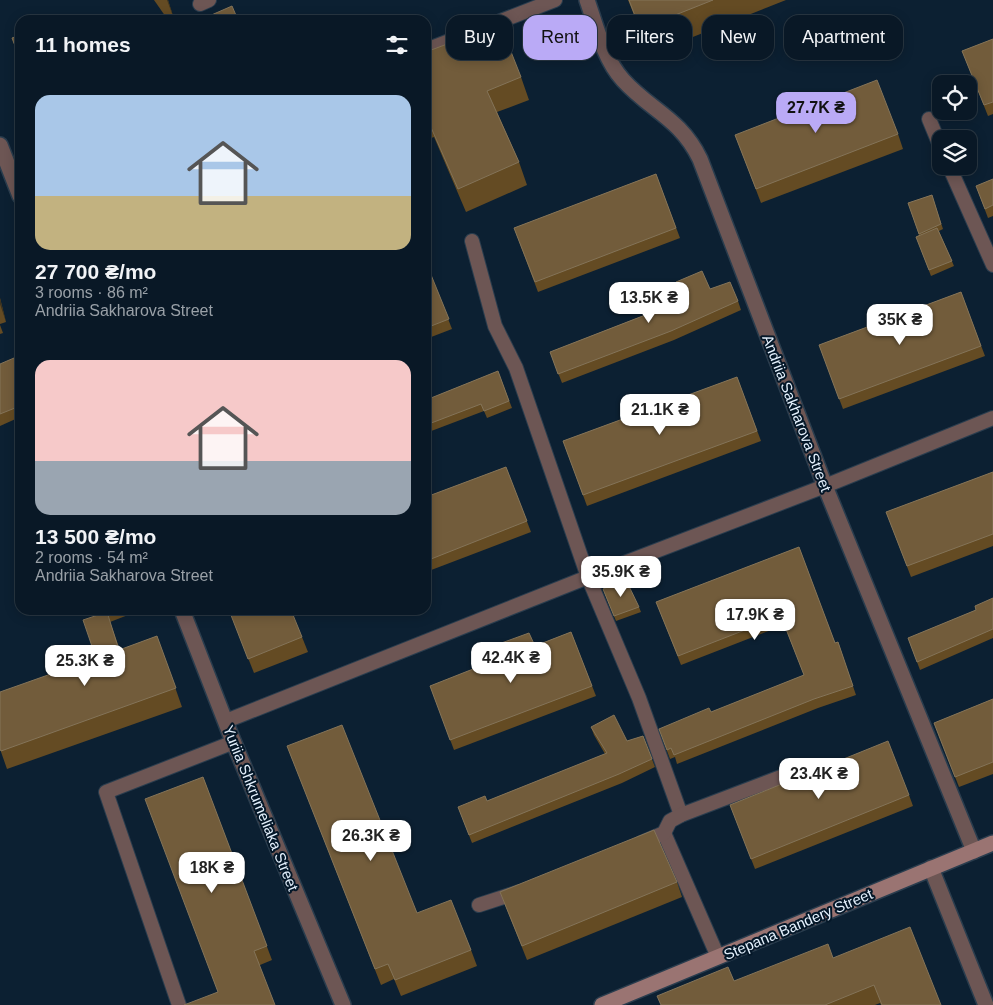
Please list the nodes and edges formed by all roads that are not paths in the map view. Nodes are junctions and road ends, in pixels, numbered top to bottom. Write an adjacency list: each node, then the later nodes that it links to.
1 (555, 0): 3 (lane)
2 (587, 0): 12 (street, Andriia Sakharova Street)
3 (431, 48)
4 (929, 119): 5 (lane)
5 (934, 130)
6 (0, 145): 8 (street)
7 (954, 175): 10 (lane)
8 (15, 183)
9 (472, 241): 13 (lane)
10 (993, 265)
11 (993, 418): 12 (lane)
12 (825, 486): 13 (lane); 22 (street, Andriia Sakharova Street)
13 (588, 577): 15 (lane); 18 (lane)
14 (184, 615): 15 (street, Yuriia Shkrumeliaka Street)
15 (226, 721): 16 (street, Yuriia Shkrumeliaka Street)
16 (234, 742): 27 (lane); 28 (street, Yuriia Shkrumeliaka Street)
17 (786, 775): 18 (lane)
18 (682, 816): 19 (lane)
19 (664, 833): 21 (lane); 26 (lane)
20 (993, 843): 22 (street, Stepana Bandery Street)
21 (628, 848)
22 (974, 851): 23 (street, Stepana Bandery Street)
23 (931, 868): 26 (street, Stepana Bandery Street); 30 (street)
24 (530, 888): 25 (lane)
25 (479, 905)
26 (718, 957): 29 (street, Stepana Bandery Street)
27 (179, 1005)
28 (343, 1005)
29 (602, 1005)
30 (986, 1005)

